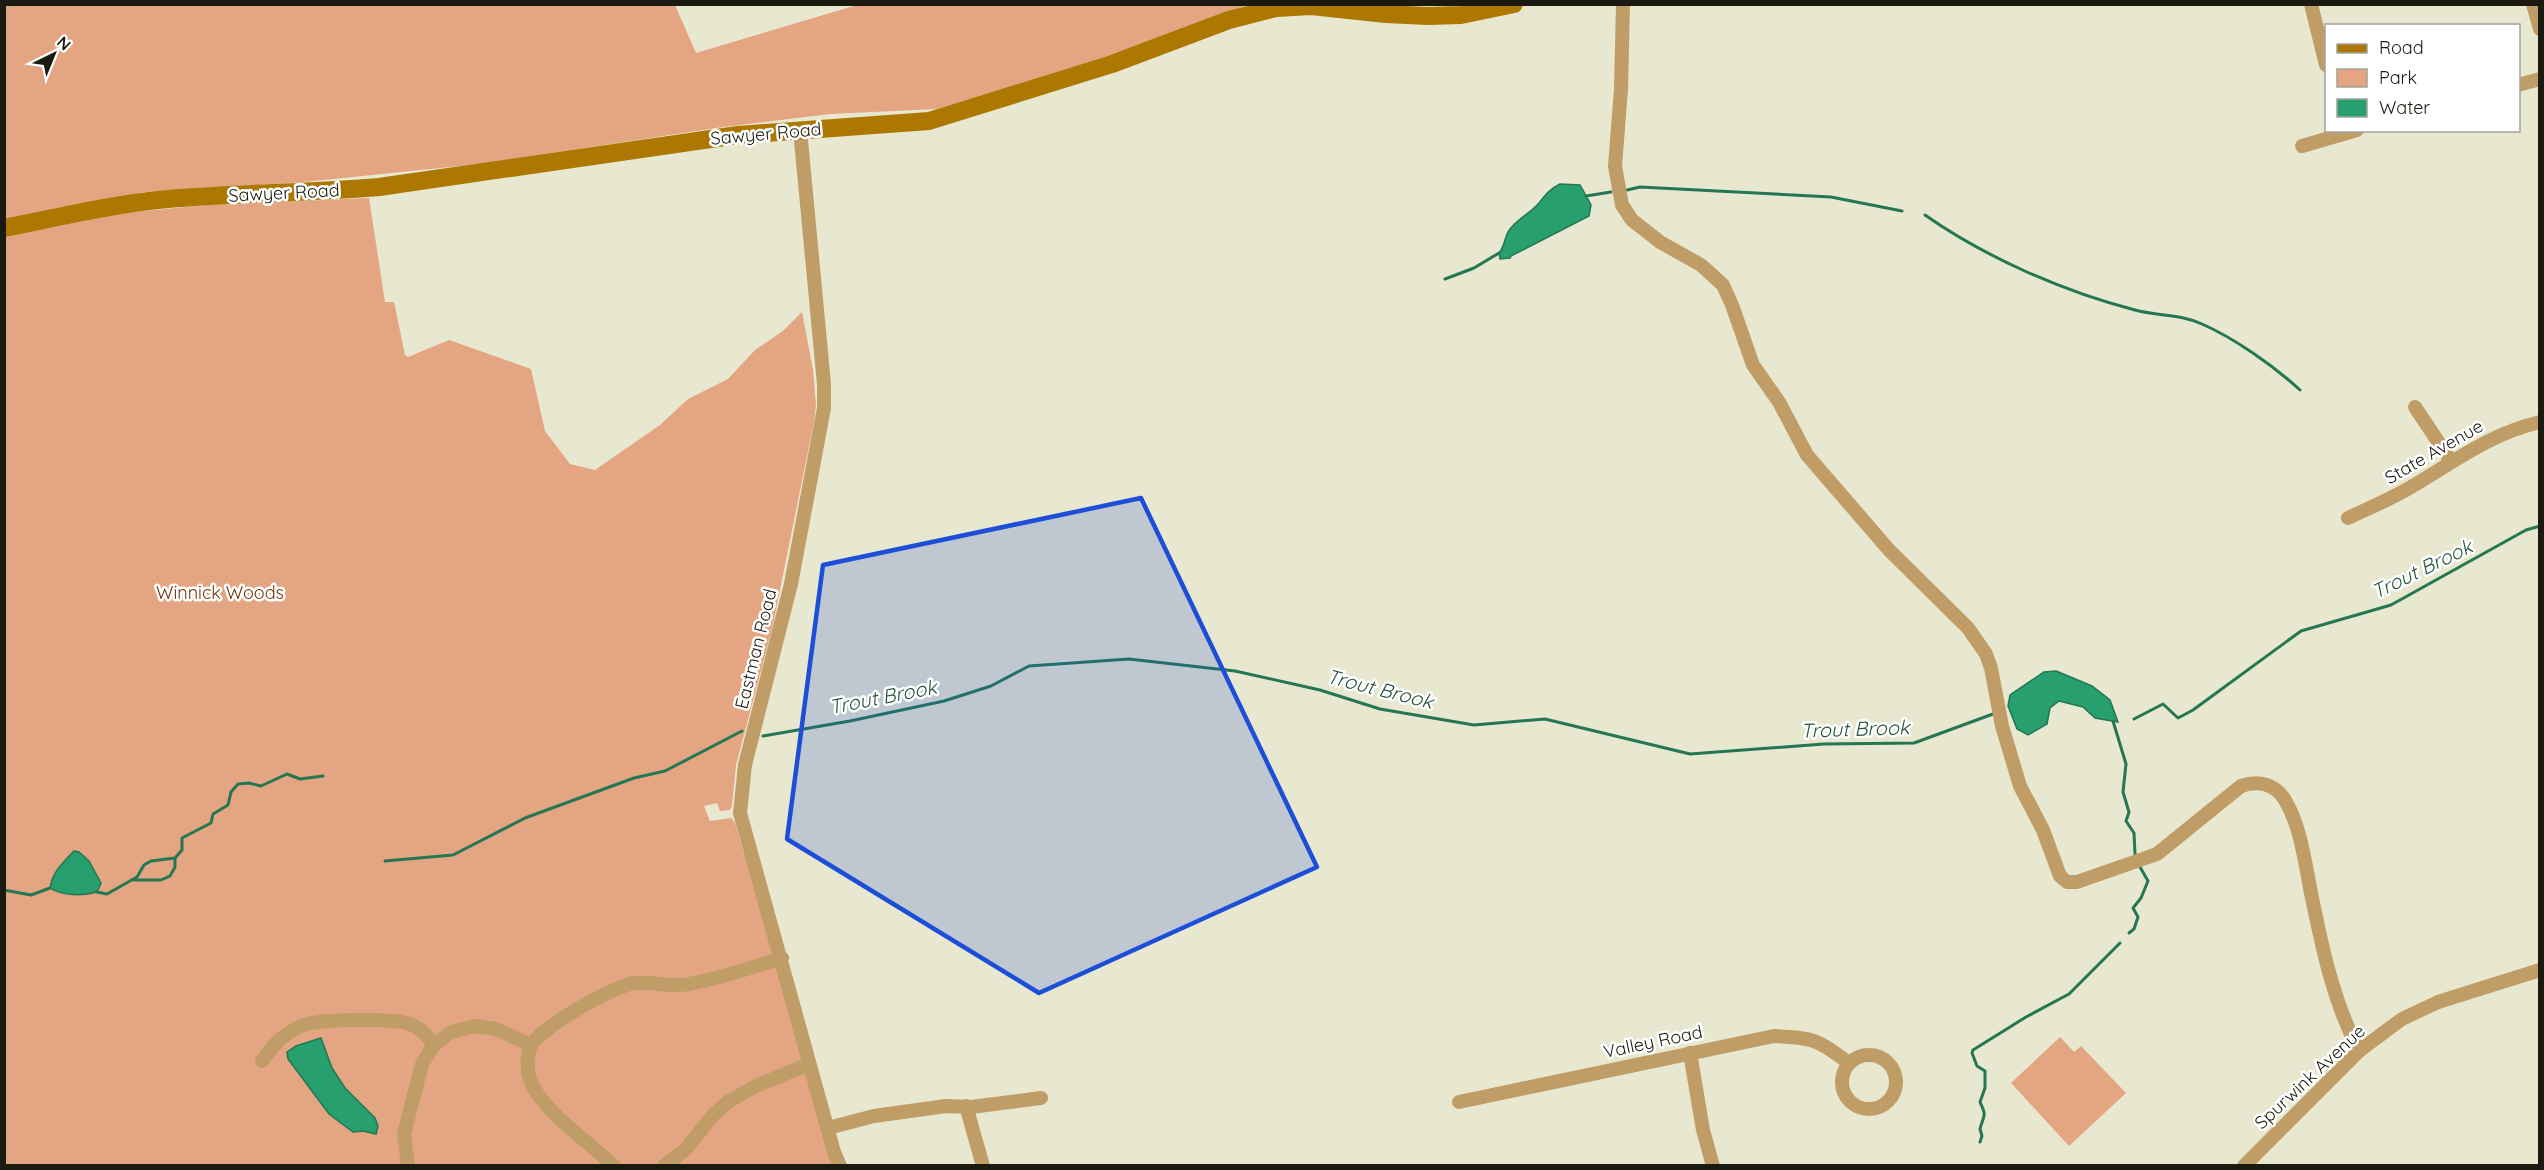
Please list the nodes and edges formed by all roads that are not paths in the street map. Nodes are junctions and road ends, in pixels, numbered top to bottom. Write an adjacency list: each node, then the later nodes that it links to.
1 (1514, 4): 9 (street, Sawyer Road)
2 (1623, 4): 21 (street)
3 (2311, 4): 6 (street)
4 (2533, 4): 5 (street)
5 (2540, 29)
6 (2325, 61)
7 (2540, 79): 8 (street)
8 (2520, 84)
9 (800, 130): 12 (street, Sawyer Road); 17 (street, Eastman Road)
10 (2349, 132): 11 (street)
11 (2302, 146)
12 (4, 228)
13 (2415, 406): 15 (street)
14 (2540, 422): 15 (street, State Avenue)
15 (2451, 461): 16 (street, State Avenue)
16 (2348, 518)
17 (782, 958): 20 (street); 25 (street, Eastman Road)
18 (2540, 970): 21 (street, Spurwink Avenue)
19 (434, 1045): 20 (street); 23 (street); 30 (street)
20 (531, 1045): 31 (street)
21 (2359, 1051): 36 (street, Spurwink Avenue)
22 (1690, 1053): 24 (street, Valley Road); 27 (street, Valley Road); 35 (street)
23 (262, 1061)
24 (1849, 1063): 24 (street)
25 (809, 1064): 29 (street, Eastman Road); 32 (street)
26 (1041, 1098): 28 (street)
27 (1460, 1102)
28 (966, 1107): 29 (street); 34 (street)
29 (828, 1128): 33 (street, Eastman Road)
30 (408, 1166)
31 (614, 1166)
32 (664, 1166)
33 (840, 1166)
34 (983, 1166)
35 (1713, 1166)
36 (2244, 1166)

